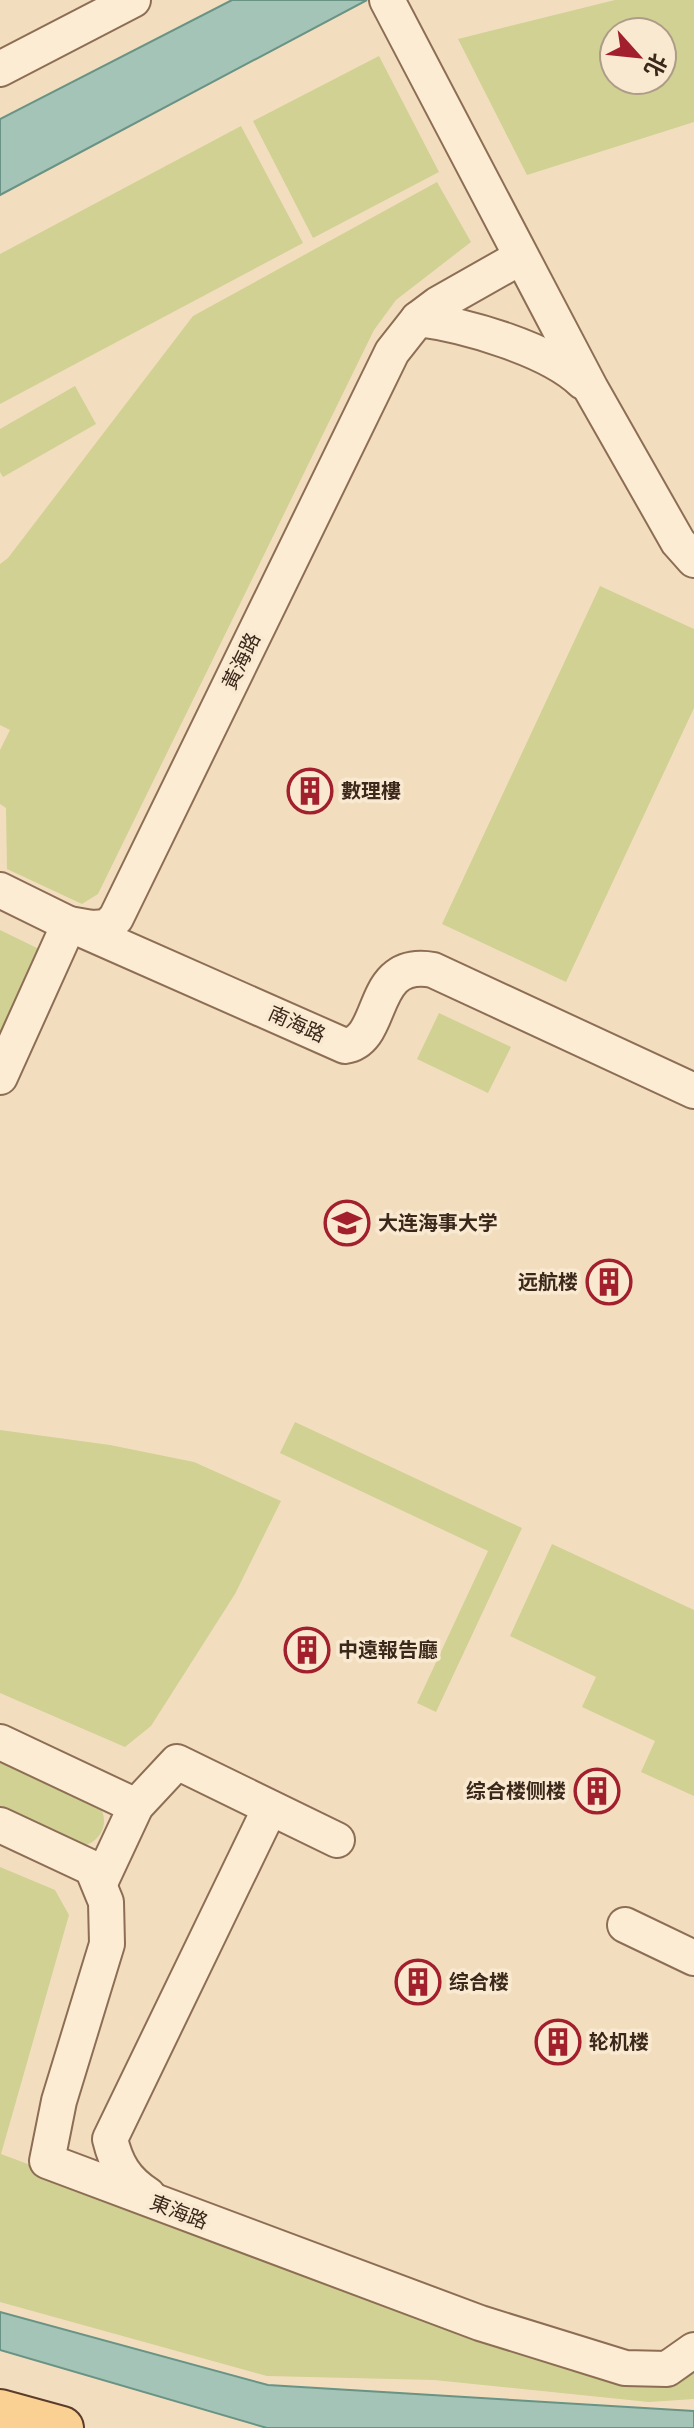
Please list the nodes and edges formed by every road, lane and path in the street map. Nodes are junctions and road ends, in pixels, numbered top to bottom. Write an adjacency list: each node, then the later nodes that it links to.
1 (133, 0): 3 (street)
2 (388, 2): 4 (street)
3 (0, 69)
4 (521, 257): 5 (street, 黃海路); 6 (street)
5 (418, 319): 6 (street); 9 (street, 黃海路)
6 (591, 389): 7 (street)
7 (694, 560)
8 (0, 890): 9 (street, 南海路)
9 (69, 924): 10 (street); 11 (street, 南海路)
10 (0, 1077)
11 (694, 1091)
12 (0, 1742): 13 (street)
13 (136, 1806): 14 (street); 17 (street)
14 (270, 1808): 16 (street); 20 (street)
15 (0, 1825): 17 (street)
16 (337, 1840)
17 (100, 1883): 20 (street, 東海路)
18 (625, 1925): 19 (street)
19 (694, 1958)
20 (168, 2208): 21 (street, 東海路)
21 (694, 2350)
22 (0, 2411): 23 (main road)
23 (62, 2428)

